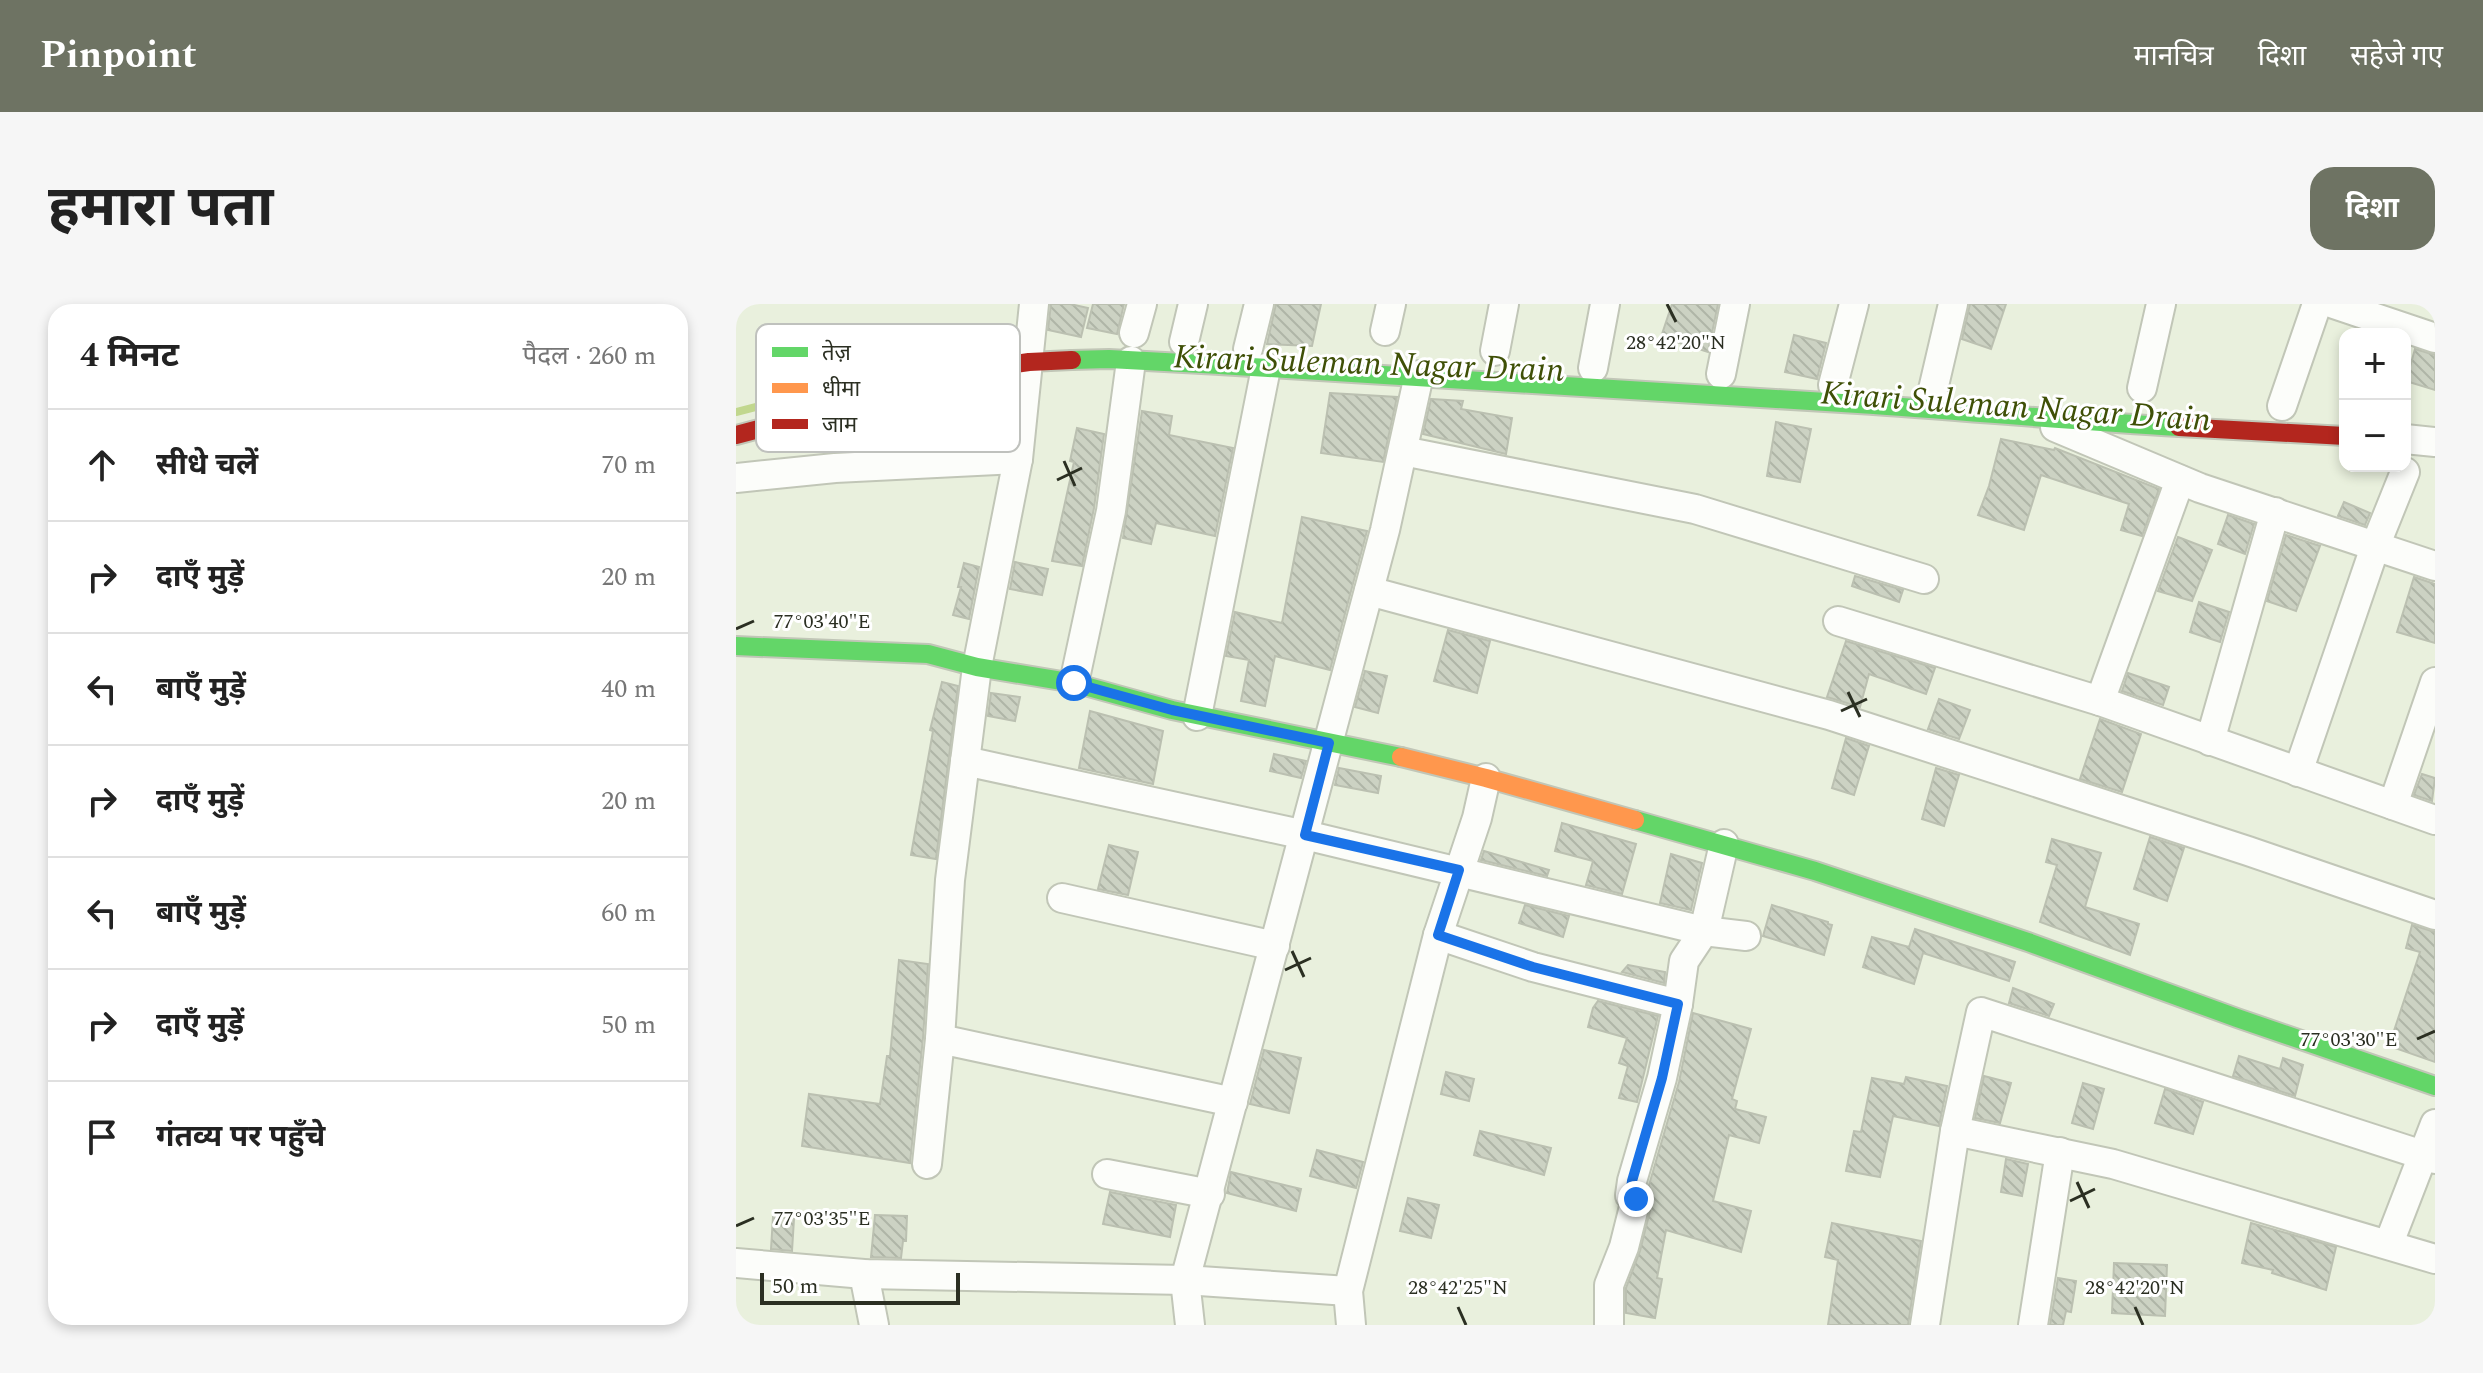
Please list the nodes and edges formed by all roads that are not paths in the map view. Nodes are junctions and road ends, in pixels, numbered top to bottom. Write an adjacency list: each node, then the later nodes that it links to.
1 (1142, 304): 12 (street)
2 (1193, 304): 15 (street)
3 (1259, 304): 17 (street)
4 (1504, 304): 16 (street)
5 (1605, 304): 19 (street)
6 (1735, 304): 20 (street)
7 (1854, 304): 22 (street)
8 (1953, 304): 24 (street)
9 (2161, 304): 23 (street)
10 (2317, 304): 25 (street)
11 (2334, 304): 14 (street)
12 (1134, 333)
13 (1031, 338): 18 (street); 30 (street)
14 (2435, 338)
15 (1184, 342)
16 (1495, 351)
17 (1257, 359): 18 (street); 21 (street); 50 (street)
18 (1131, 361): 48 (street)
19 (1593, 368)
20 (1721, 374)
21 (1419, 375): 26 (street); 33 (street)
22 (1833, 385)
23 (2142, 388)
24 (1932, 394)
25 (2282, 406)
26 (2035, 419): 29 (street); 38 (street)
27 (756, 430): 28 (street)
28 (736, 435)
29 (2339, 436)
30 (1020, 440)
31 (2411, 440): 32 (street)
32 (2435, 442)
33 (1403, 451): 42 (street); 43 (street)
34 (1019, 452): 35 (street)
35 (1018, 459): 37 (street); 46 (street)
36 (2405, 472): 40 (street)
37 (736, 478)
38 (2180, 480): 39 (street); 49 (street)
39 (2275, 512): 40 (street); 51 (street)
40 (2376, 544): 41 (street); 54 (street)
41 (2435, 566)
42 (1924, 579)
43 (1369, 591): 52 (street); 62 (street)
44 (1838, 621): 49 (street)
45 (736, 646): 46 (street)
46 (977, 667): 48 (street); 53 (street)
47 (2435, 682): 56 (street)
48 (1074, 683): 50 (street)
49 (2100, 701): 51 (street)
50 (1197, 716): 52 (street)
51 (2210, 741): 54 (street)
52 (1329, 743): 55 (street); 58 (street)
53 (965, 761): 58 (street); 68 (street)
54 (2298, 772): 56 (street)
55 (1486, 778): 59 (street); 60 (street)
56 (2393, 805): 57 (street)
57 (2435, 820)
58 (1305, 835): 60 (street); 66 (street)
59 (1724, 844): 63 (street); 69 (street)
60 (1459, 870): 63 (street); 64 (street)
61 (1062, 898): 66 (street)
62 (2435, 915)
63 (1704, 931): 65 (street); 67 (street)
64 (1438, 935): 67 (street); 83 (street)
65 (1746, 936)
66 (1275, 946): 70 (street)
67 (1678, 1004): 87 (street)
68 (940, 1039): 70 (street); 75 (street)
69 (2435, 1086)
70 (1233, 1102): 77 (street)
71 (2435, 1124): 74 (street)
72 (1955, 1131): 73 (street); 74 (street); 88 (street)
73 (2060, 1152): 78 (street); 89 (street)
74 (2429, 1156): 78 (street)
75 (927, 1164)
76 (1107, 1174): 77 (street)
77 (1210, 1194): 82 (street)
78 (2389, 1243): 79 (street)
79 (2435, 1259)
80 (736, 1263): 81 (street)
81 (864, 1274): 82 (street); 84 (street)
82 (1185, 1280): 83 (street); 85 (street)
83 (1348, 1291): 86 (street)
84 (874, 1325)
85 (1190, 1325)
86 (1351, 1325)
87 (1609, 1325)
88 (1925, 1325)
89 (2033, 1325)

